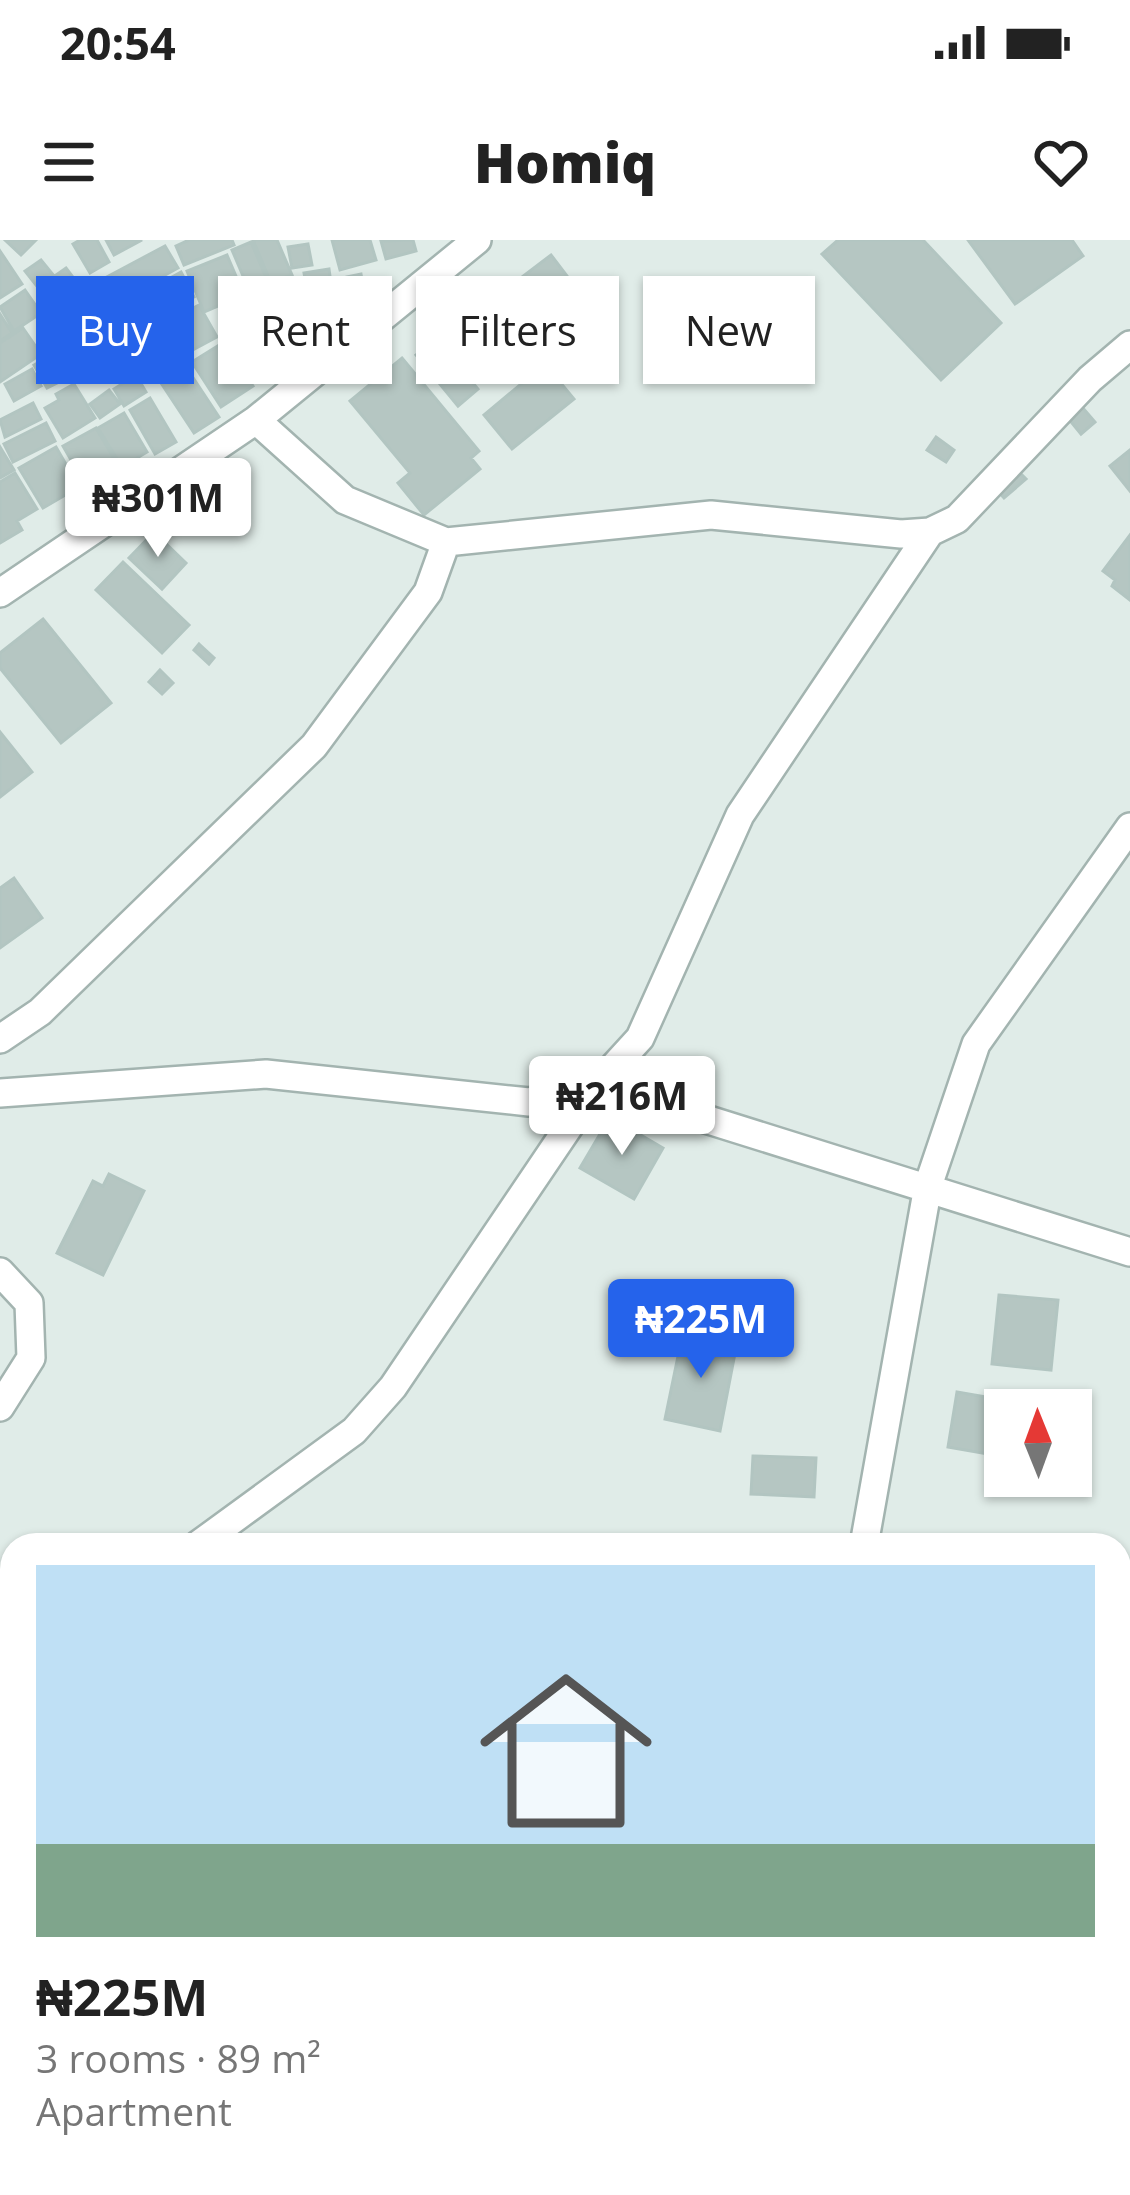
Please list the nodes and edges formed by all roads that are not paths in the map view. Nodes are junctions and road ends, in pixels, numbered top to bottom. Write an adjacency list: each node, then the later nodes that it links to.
1 (477, 240): 3 (street)
2 (1130, 345): 4 (street)
3 (256, 420): 5 (street); 6 (street)
4 (930, 532): 5 (street); 9 (street)
5 (446, 542): 8 (street)
6 (0, 593)
7 (1130, 827): 11 (street)
8 (0, 1040)
9 (596, 1085): 10 (street); 11 (street); 15 (street)
10 (0, 1093)
11 (928, 1186): 12 (street); 16 (street)
12 (1130, 1252)
13 (0, 1272): 14 (street)
14 (0, 1407)
15 (215, 1533)
16 (867, 1533)

